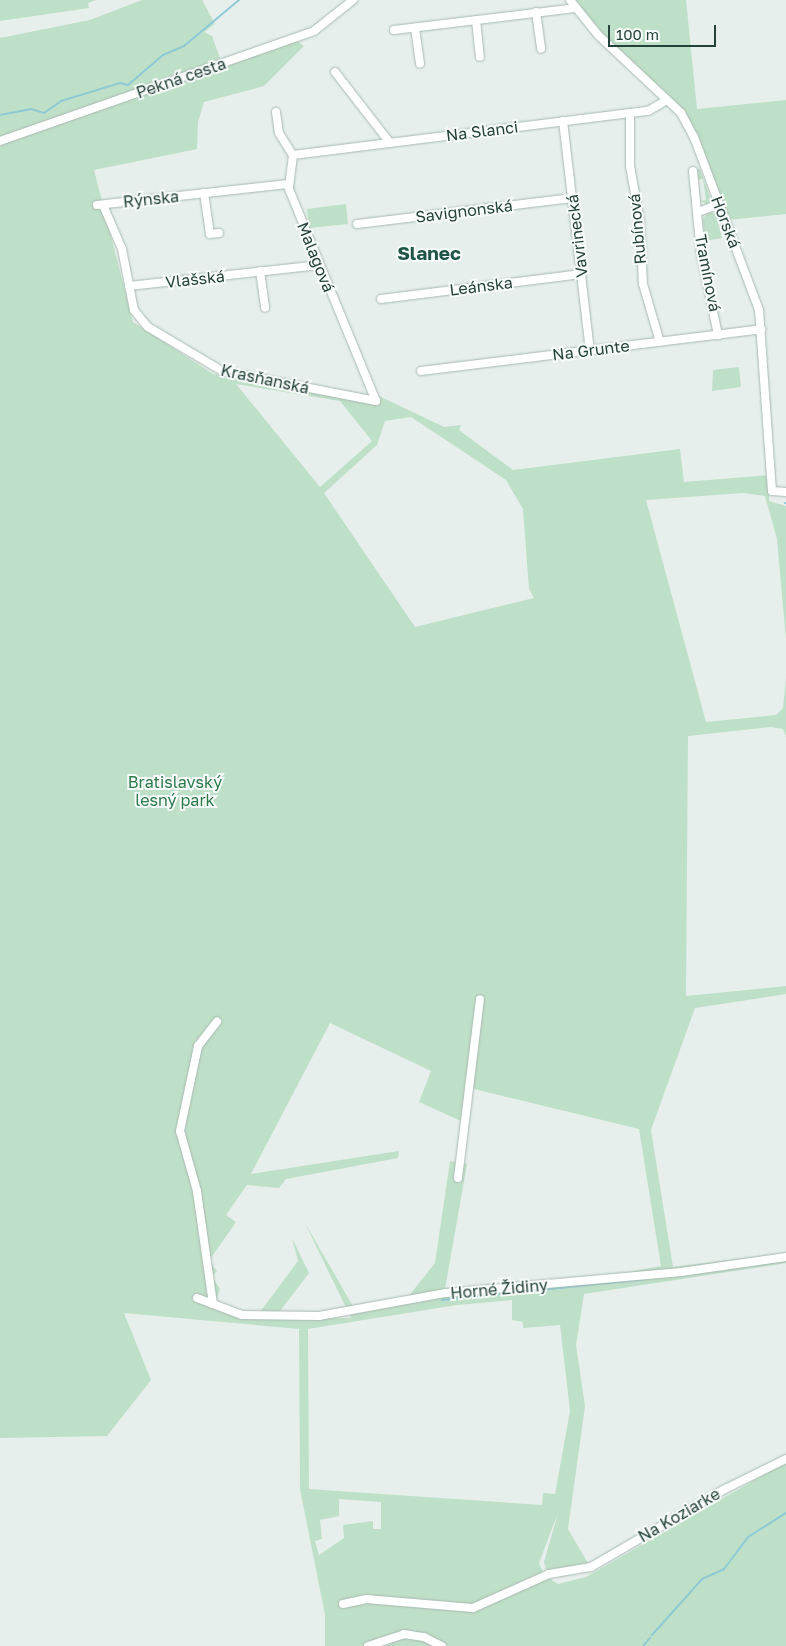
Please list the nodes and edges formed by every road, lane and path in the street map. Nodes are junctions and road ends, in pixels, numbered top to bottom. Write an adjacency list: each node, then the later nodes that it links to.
1 (353, 0): 16 (street, Pekná cesta)
2 (570, 0): 3 (street, Horská)
3 (575, 8): 4 (street); 12 (street, Horská)
4 (536, 12): 5 (street); 8 (street)
5 (476, 20): 6 (street); 9 (street)
6 (415, 28): 7 (street); 10 (street)
7 (394, 30)
8 (541, 49)
9 (480, 56)
10 (420, 64)
11 (336, 72): 17 (street)
12 (666, 100): 14 (street, Na Slanci); 23 (street, Horská)
13 (276, 112): 18 (street)
14 (630, 113): 15 (street, Na Slanci); 36 (street, Rubínová)
15 (563, 122): 17 (street, Na Slanci); 22 (street, Vavrinecká)
16 (0, 142)
17 (390, 143): 18 (street, Na Slanci)
18 (293, 155): 20 (street)
19 (693, 171): 25 (street, Tramínová)
20 (288, 184): 21 (street, Rýnska); 28 (street, Malagová)
21 (204, 194): 24 (street, Rýnska); 27 (street)
22 (572, 198): 26 (street, Savignonská); 30 (street, Vavrinecká)
23 (720, 204): 25 (street, Tramínová); 34 (street, Horská)
24 (100, 205): 31 (street, Krasňanská)
25 (698, 212): 35 (street, Tramínová)
26 (357, 224)
27 (219, 233)
28 (320, 265): 29 (street, Vlašská); 39 (street, Malagová)
29 (260, 271): 31 (street, Vlašská); 33 (street)
30 (581, 274): 32 (street, Leánska); 37 (street, Vavrinecká)
31 (129, 286): 39 (street, Krasňanská)
32 (381, 299)
33 (265, 308)
34 (761, 329): 35 (street, Na Grunte); 40 (street, Horská)
35 (718, 334): 36 (street, Na Grunte)
36 (660, 342): 37 (street, Na Grunte)
37 (590, 350): 38 (street, Na Grunte)
38 (421, 371)
39 (376, 401)
40 (786, 492)
41 (480, 999): 43 (street)
42 (217, 1022): 46 (street)
43 (458, 1178)
44 (786, 1257): 46 (street, Horné Židiny)
45 (197, 1298): 46 (street, Horné Židiny)
46 (214, 1304)
47 (786, 1459): 48 (street, Na Koziarke)
48 (343, 1604)
49 (368, 1646): 50 (street)
50 (442, 1646)

